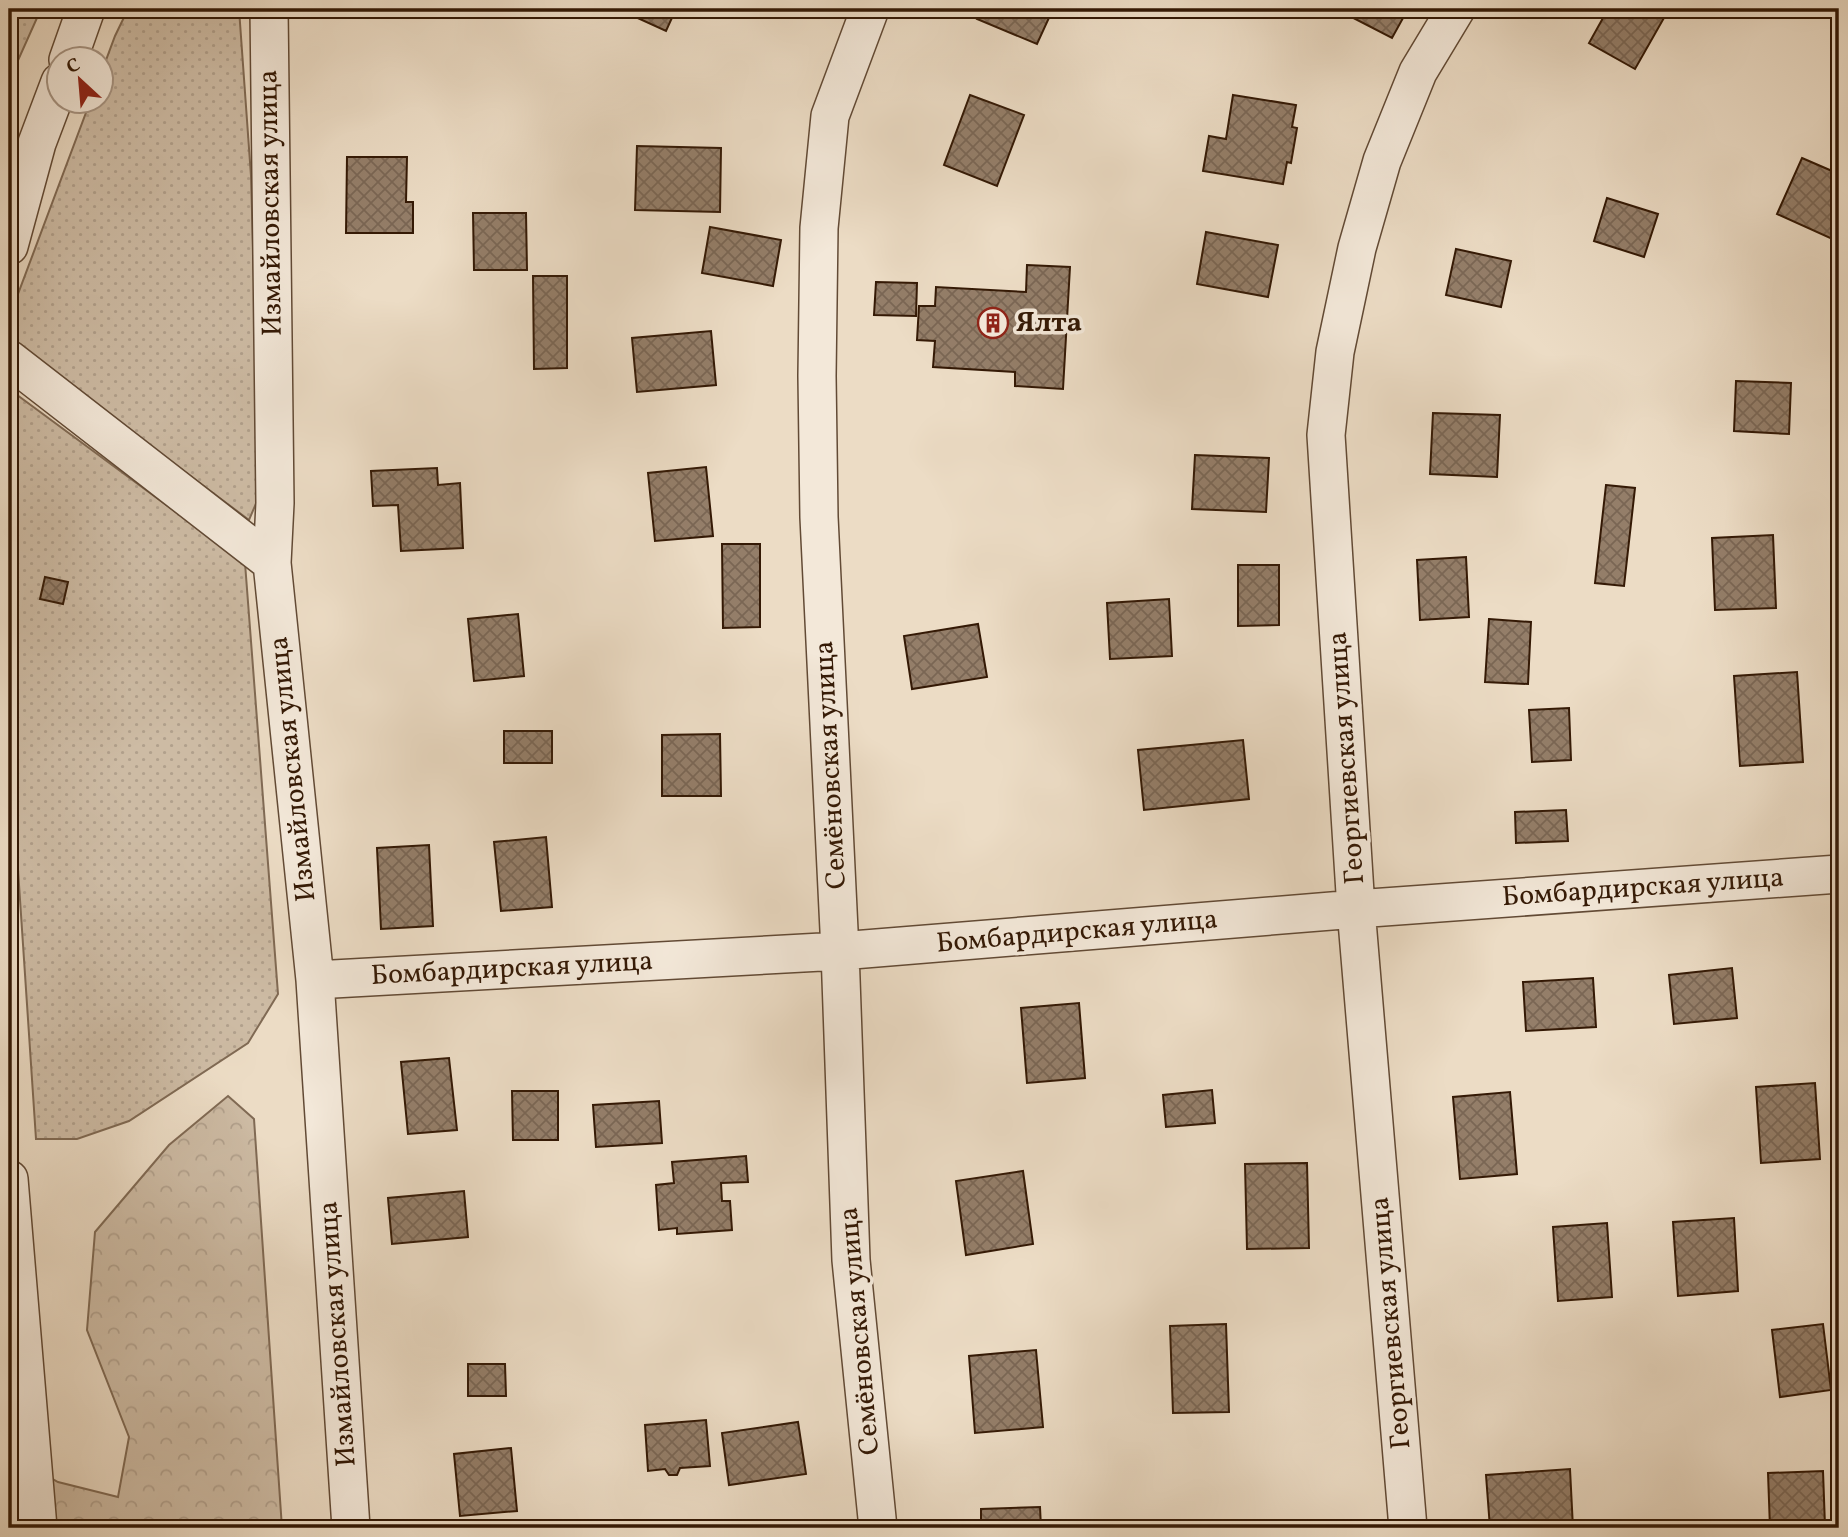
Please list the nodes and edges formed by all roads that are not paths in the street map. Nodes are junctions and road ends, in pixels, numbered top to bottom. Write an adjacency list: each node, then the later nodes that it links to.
1 (86, 9): 5 (street)
2 (269, 9): 9 (street, Измайловская улица)
3 (870, 9): 12 (street, Семёновская улица)
4 (1455, 9): 11 (street, Георгиевская улица)
5 (73, 46)
6 (47, 116): 7 (street)
7 (9, 246)
8 (9, 359): 9 (street)
9 (272, 563): 13 (street, Измайловская улица)
10 (1839, 874): 11 (street, Бомбардирская улица)
11 (1356, 909): 12 (street, Бомбардирская улица); 18 (street, Георгиевская улица)
12 (840, 951): 13 (street, Бомбардирская улица); 17 (street, Семёновская улица)
13 (315, 980): 16 (street, Измайловская улица)
14 (9, 1179): 15 (street)
15 (38, 1528)
16 (351, 1528)
17 (878, 1528)
18 (1408, 1528)

